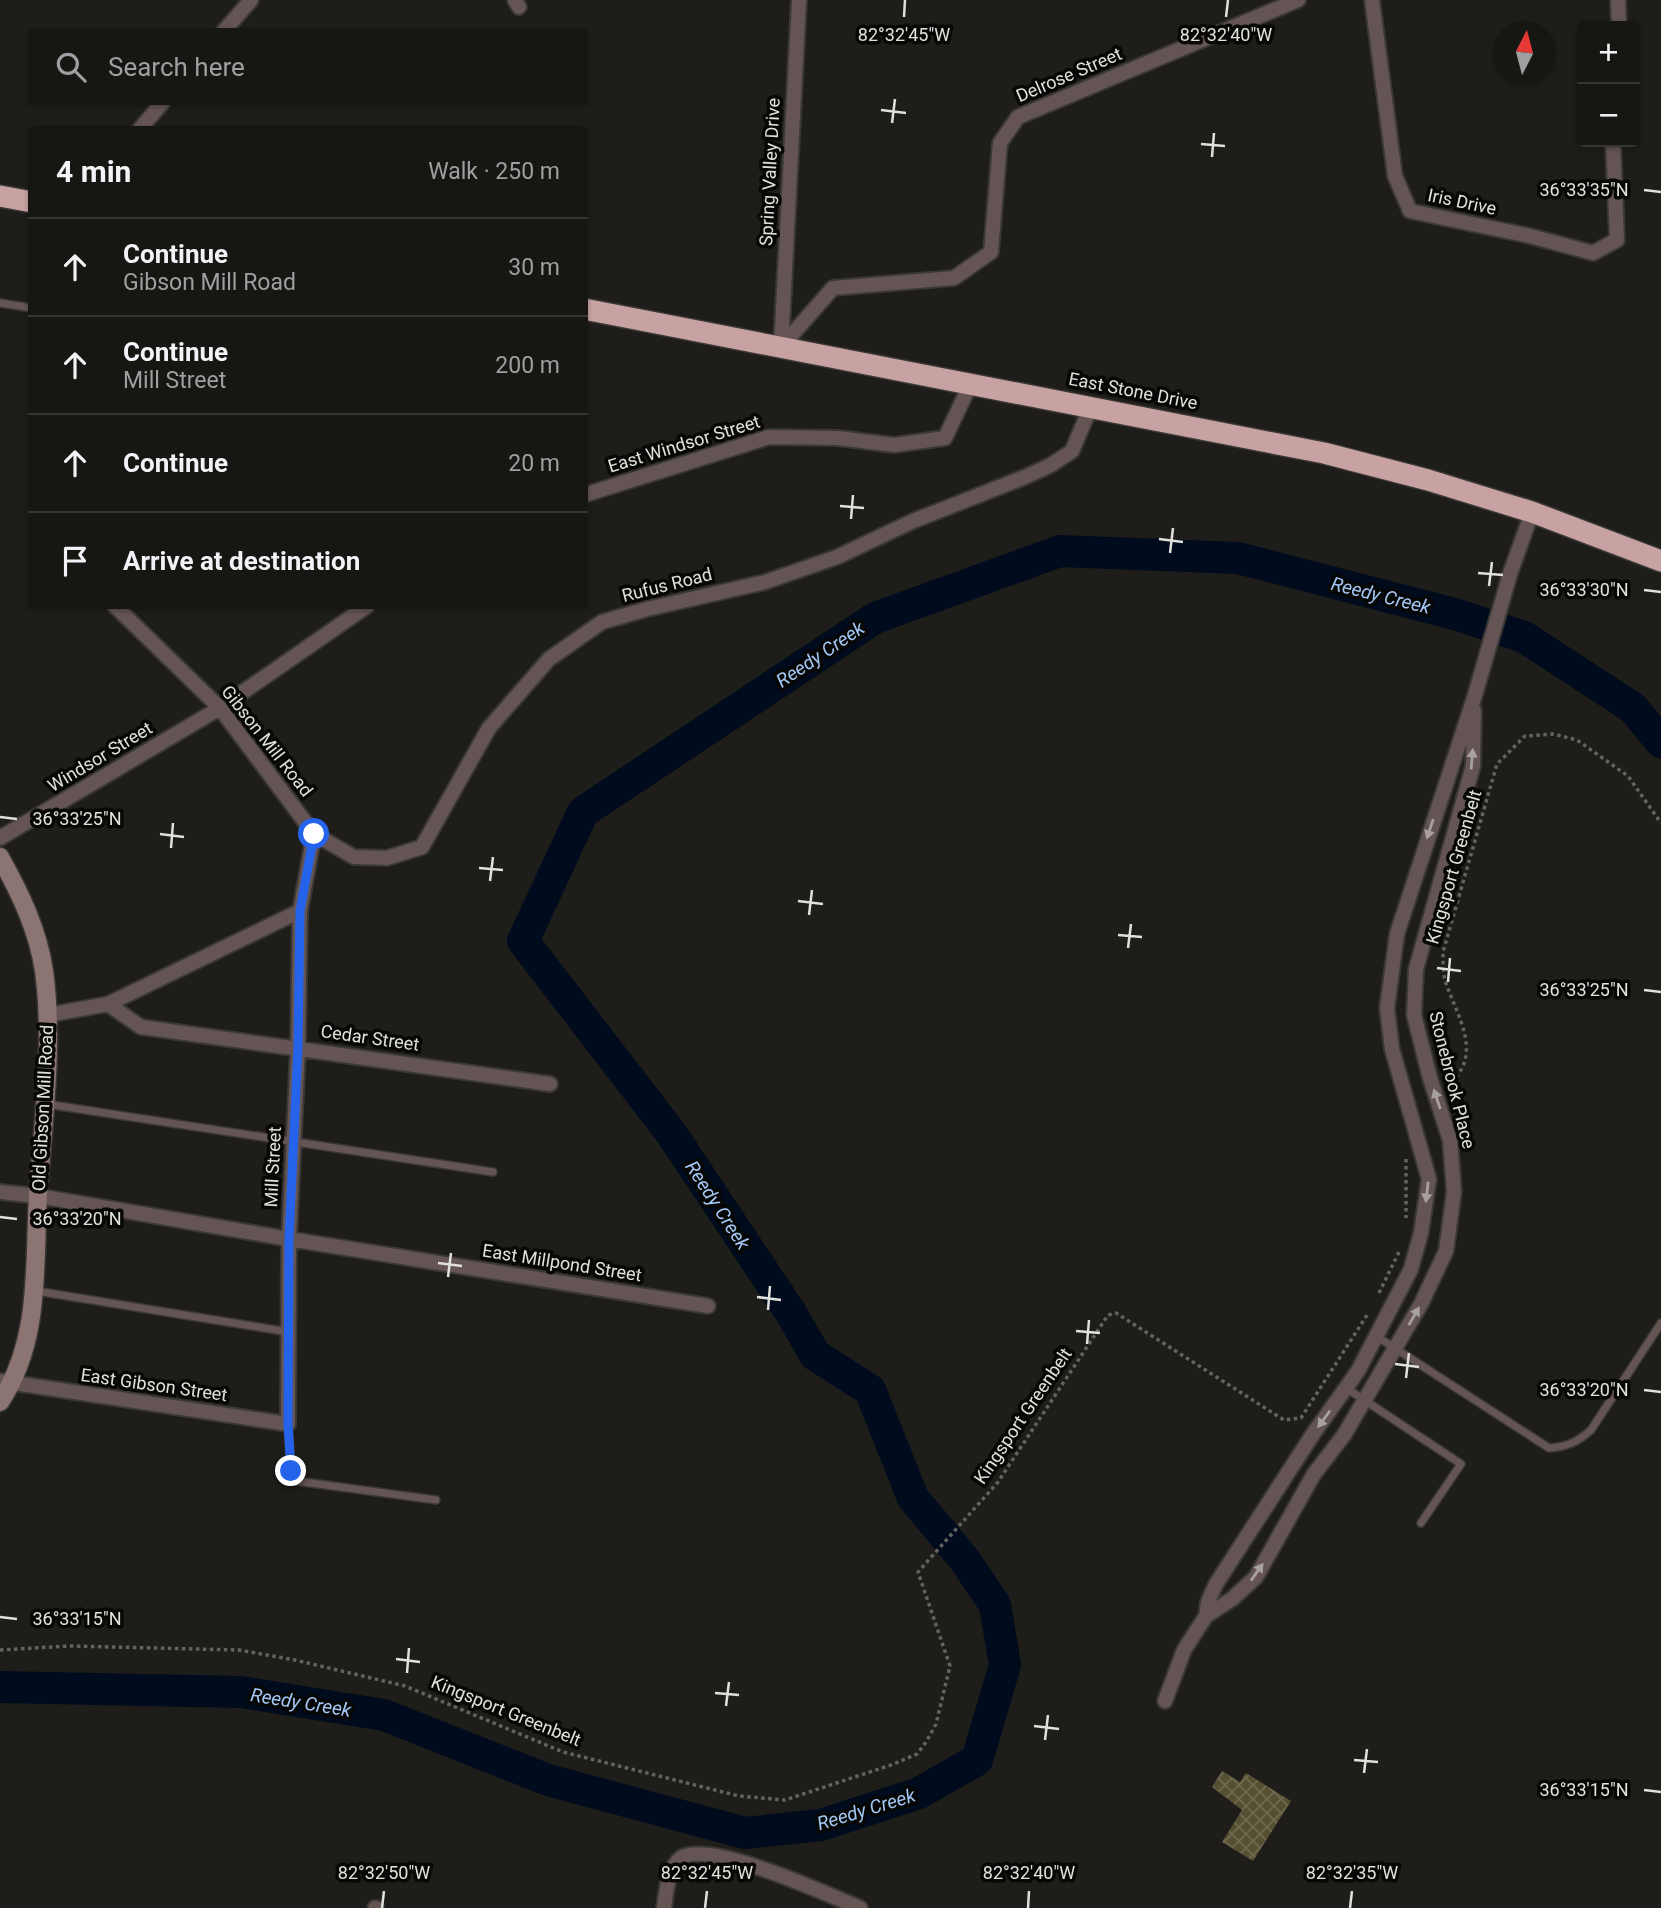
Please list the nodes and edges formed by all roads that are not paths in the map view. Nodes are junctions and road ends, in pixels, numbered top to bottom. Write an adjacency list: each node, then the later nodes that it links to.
1 (251, 0): 7 (street)
2 (799, 0): 16 (street, Spring Valley Drive)
3 (1298, 0): 16 (street, Delrose Street)
4 (1373, 0): 10 (street, Iris Drive)
5 (1618, 0): 6 (street)
6 (1619, 21)
7 (226, 28)
8 (160, 105): 9 (street)
9 (142, 126)
10 (1613, 147)
11 (0, 196): 12 (highway)
12 (28, 201)
13 (0, 303): 14 (lane)
14 (28, 307)
15 (588, 310): 16 (highway, East Stone Drive)
16 (781, 347): 17 (highway, East Stone Drive)
17 (971, 383): 18 (highway, East Stone Drive); 19 (street, East Windsor Street)
18 (1091, 406): 20 (highway, East Stone Drive); 26 (street, Rufus Road)
19 (588, 494)
20 (1532, 512): 21 (highway, East Stone Drive); 24 (street, Stonebrook Place)
21 (1661, 561)
22 (118, 609): 25 (street, Gibson Mill Road)
23 (363, 609): 25 (street)
24 (1475, 695): 44 (street, Stonebrook Place, one-way to 44); 45 (street, Stonebrook Place, one-way to 24)
25 (220, 708): 26 (street, Gibson Mill Road); 27 (street, Windsor Street)
26 (314, 834): 29 (street)
27 (0, 838)
28 (0, 857): 31 (main road, Old Gibson Mill Road)
29 (300, 911): 30 (street); 32 (street, Mill Street)
30 (108, 1004): 31 (street); 32 (street, Cedar Street)
31 (48, 1015): 34 (main road, Old Gibson Mill Road)
32 (298, 1048): 33 (street, Cedar Street); 35 (street, Mill Street)
33 (550, 1084)
34 (45, 1103): 35 (lane); 38 (main road, Old Gibson Mill Road)
35 (293, 1140): 36 (lane); 39 (street, Mill Street)
36 (494, 1172)
37 (0, 1192): 38 (street, East Millpond Street)
38 (38, 1196): 39 (street, East Millpond Street); 40 (main road, Old Gibson Mill Road)
39 (289, 1239): 41 (street, East Millpond Street); 43 (street, Mill Street)
40 (35, 1291): 43 (lane); 46 (main road, Old Gibson Mill Road)
41 (708, 1306)
42 (1661, 1323): 45 (lane)
43 (289, 1332): 50 (street, Mill Street)
44 (1376, 1336): 45 (lane); 47 (street, Stonebrook Place)
45 (1395, 1348): 48 (street, Stonebrook Place)
46 (6, 1382): 49 (main road, Old Gibson Mill Road); 50 (street, East Gibson Street)
47 (1346, 1388): 48 (lane); 53 (street, Stonebrook Place, one-way to 53)
48 (1365, 1400): 52 (lane); 53 (street, Stonebrook Place, one-way to 48)
49 (0, 1402)
50 (288, 1424): 51 (lane)
51 (436, 1500)
52 (1421, 1523)
53 (1206, 1616): 54 (street, Stonebrook Place)
54 (1165, 1701)
55 (664, 1908): 56 (street)
56 (860, 1908)

